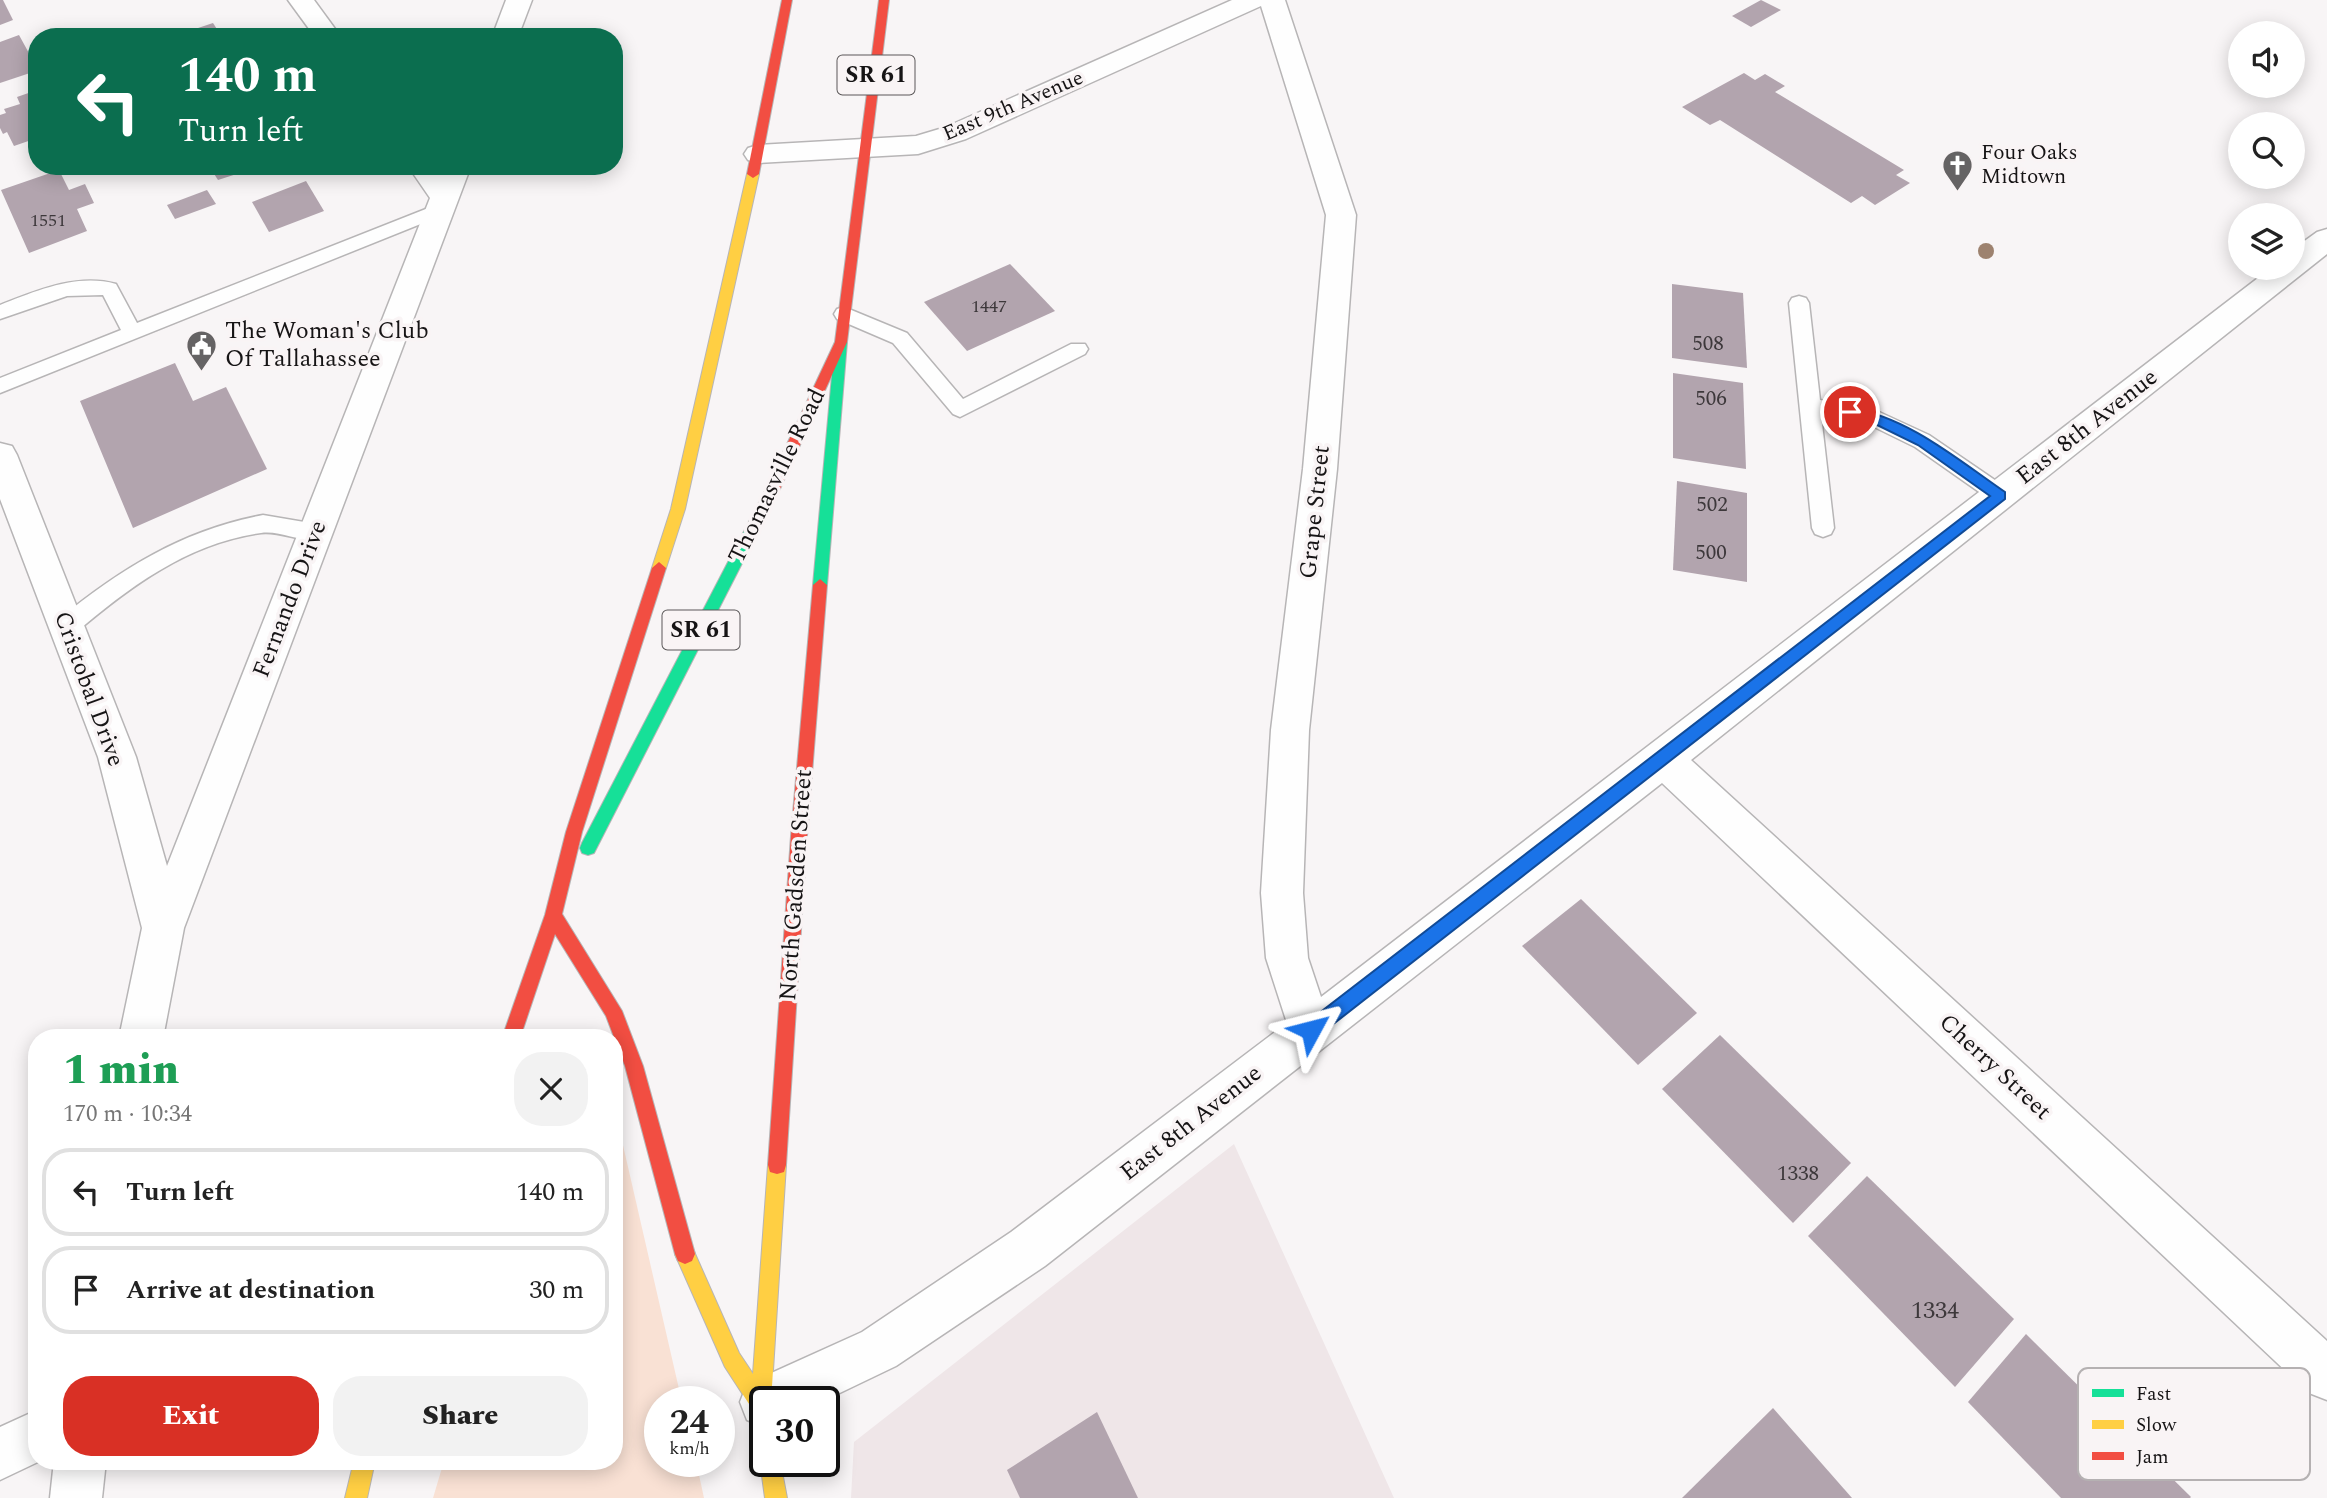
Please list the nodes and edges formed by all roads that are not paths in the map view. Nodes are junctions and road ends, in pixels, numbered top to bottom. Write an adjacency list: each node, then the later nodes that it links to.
1 (301, 0): 7 (street)
2 (519, 0): 8 (street)
3 (787, 0): 10 (main road, Thomasville Road / SR 61)
4 (884, 0): 9 (main road, Thomasville Road / SR 61)
5 (1253, 0): 9 (street, East 9th Avenue)
6 (1272, 0): 35 (street, Grape Street)
7 (321, 28)
8 (508, 28)
9 (867, 149): 10 (street, East 9th Avenue); 18 (main road, Thomasville Road / SR 61)
10 (758, 154): 30 (main road, Thomasville Road / SR 61)
11 (431, 175): 12 (street)
12 (447, 191): 19 (lane); 27 (street, Fernando Drive)
13 (2327, 239): 14 (street, East 8th Avenue)
14 (2305, 257)
15 (2275, 280): 25 (street, East 8th Avenue)
16 (1799, 303): 23 (lane)
17 (0, 312): 19 (lane)
18 (844, 314): 20 (main road, Thomasville Road / SR 61); 21 (lane)
19 (133, 333): 22 (lane)
20 (841, 342): 30 (main road, Thomasville Road / SR 61); 39 (main road, North Gadsden Street)
21 (1078, 349)
22 (0, 386)
23 (1810, 406): 25 (lane); 26 (lane)
24 (0, 455): 28 (street, Cristobal Drive)
25 (2000, 495): 29 (street, East 8th Avenue)
26 (1823, 528)
27 (316, 533): 28 (lane); 31 (street, Fernando Drive)
28 (66, 627): 31 (street, Cristobal Drive)
29 (1663, 759): 35 (street, East 8th Avenue); 37 (street, Cherry Street)
30 (553, 915): 33 (main road, Thomasville Road / SR 61); 34 (main road)
31 (163, 928): 32 (street, Fernando Drive)
32 (143, 1029)
33 (513, 1029)
34 (620, 1029)
35 (1311, 1030): 40 (street, East 8th Avenue)
36 (623, 1038): 38 (main road)
37 (2327, 1375)
38 (749, 1386)
39 (765, 1386)
40 (808, 1386)
41 (28, 1440): 42 (street)
42 (0, 1455)
43 (79, 1470): 46 (street)
44 (363, 1470): 47 (main road)
45 (773, 1477): 48 (main road)
46 (76, 1498)
47 (356, 1498)
48 (776, 1498)

